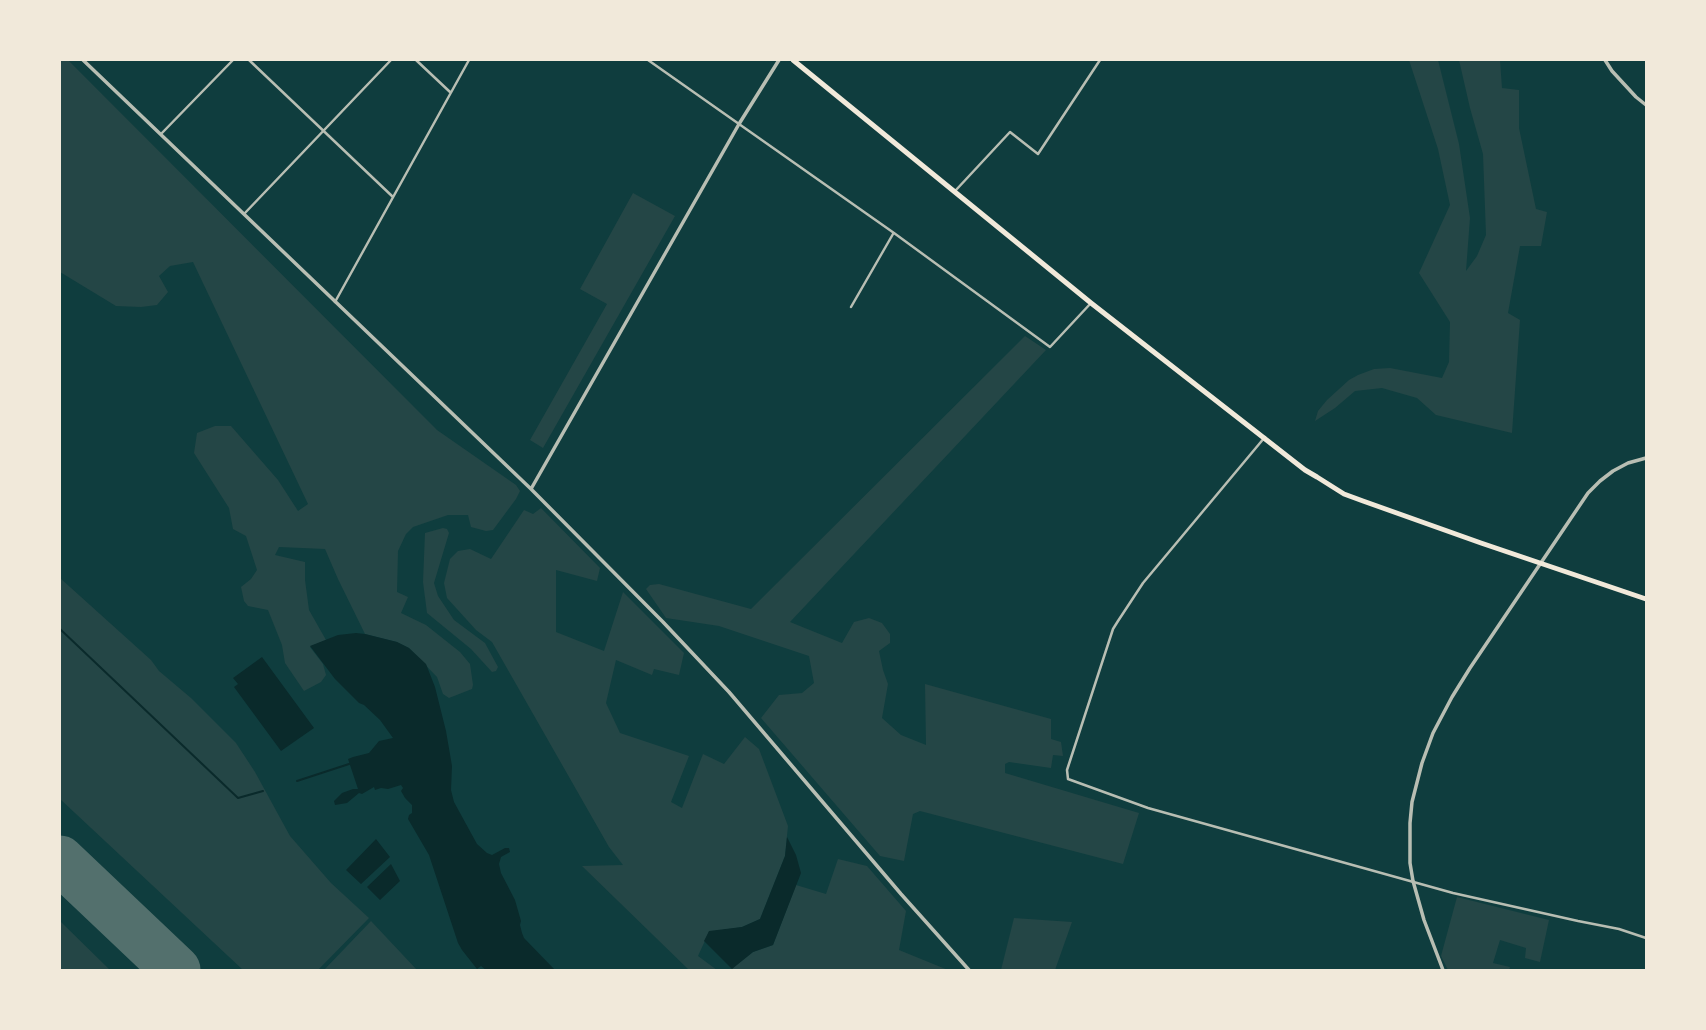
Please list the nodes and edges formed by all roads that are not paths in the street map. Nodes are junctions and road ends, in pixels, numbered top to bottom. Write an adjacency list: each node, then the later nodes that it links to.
1 (83, 60): 16 (street)
2 (233, 60): 16 (street)
3 (249, 60): 15 (street)
4 (391, 60): 15 (street)
5 (416, 60): 12 (street)
6 (469, 60): 12 (street)
7 (648, 60): 14 (street)
8 (779, 60): 14 (street)
9 (793, 60): 17 (main road)
10 (1100, 60): 17 (street)
11 (1605, 60): 13 (street)
12 (450, 92): 18 (street)
13 (1647, 105)
14 (739, 124): 20 (street); 26 (street)
15 (323, 131): 18 (street); 19 (street)
16 (161, 134): 19 (street)
17 (956, 191): 22 (main road)
18 (393, 197): 21 (street)
19 (244, 214): 21 (street)
20 (894, 233): 22 (street); 23 (street)
21 (335, 302): 26 (street)
22 (1091, 303): 24 (main road)
23 (851, 307)
24 (1265, 437): 27 (main road); 29 (street)
25 (1647, 458): 27 (street)
26 (531, 489): 31 (street)
27 (1540, 564): 28 (main road); 29 (street)
28 (1647, 599)
29 (1413, 881): 30 (street); 32 (street)
30 (1647, 938)
31 (969, 971)
32 (1443, 971)

